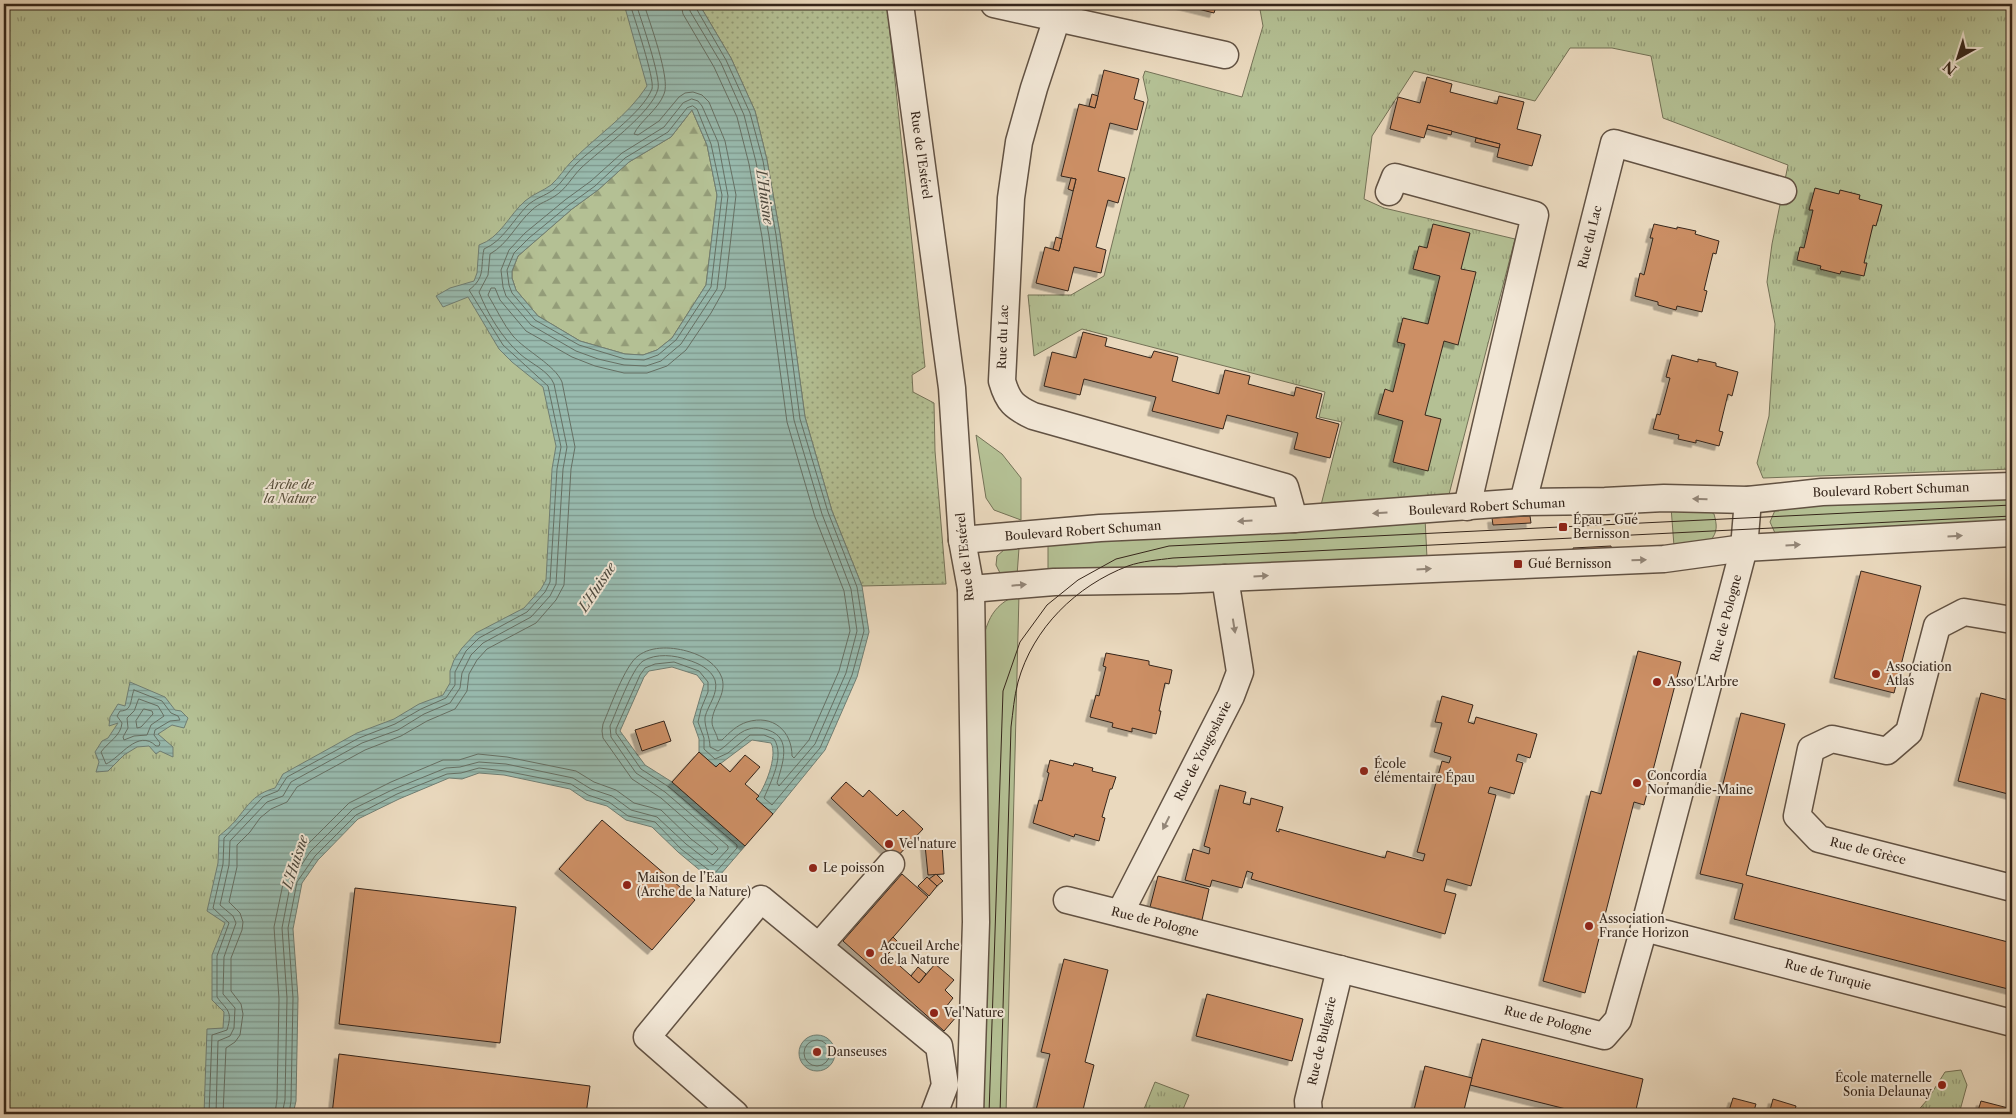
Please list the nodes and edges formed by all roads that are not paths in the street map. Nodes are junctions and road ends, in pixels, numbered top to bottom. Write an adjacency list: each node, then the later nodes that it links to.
1 (900, 4): 13 (street, Rue de l'Estérel)
2 (994, 4): 3 (street)
3 (1057, 18): 4 (street); 11 (street, Rue du Lac)
4 (1225, 55)
5 (1783, 191): 9 (street, Rue du Lac)
6 (1389, 192): 10 (street)
7 (2012, 486): 8 (street, Boulevard Robert Schuman)
8 (1748, 500): 9 (street, Boulevard Robert Schuman, one-way to 9); 14 (street, Rue de Pologne)
9 (1524, 502): 10 (street, Boulevard Robert Schuman)
10 (1467, 507): 11 (street, Boulevard Robert Schuman, one-way to 11)
11 (1294, 519): 13 (street, Boulevard Robert Schuman, one-way to 13)
12 (2012, 533): 14 (street, one-way to 12)
13 (962, 540): 16 (street, Rue de l'Estérel)
14 (1744, 548): 15 (street, one-way to 14); 22 (street, Rue de Pologne)
15 (1225, 578): 16 (street, one-way to 15); 21 (street, Rue de Yougoslavie, one-way to 21)
16 (970, 589): 28 (street, Rue de l'Estérel)
17 (2012, 620): 19 (street, Rue de Grèce)
18 (891, 864): 23 (street)
19 (2012, 888)
20 (1067, 900): 21 (street, Rue de Pologne)
21 (1120, 913): 24 (street, Rue de Pologne)
22 (1644, 928): 24 (street, Rue de Pologne); 25 (street, Rue de Turquie)
23 (819, 946): 26 (street); 27 (street)
24 (1340, 969): 29 (street, Rue de Bulgarie)
25 (2012, 1023)
26 (735, 1114)
27 (934, 1114)
28 (970, 1114)
29 (1309, 1114)

